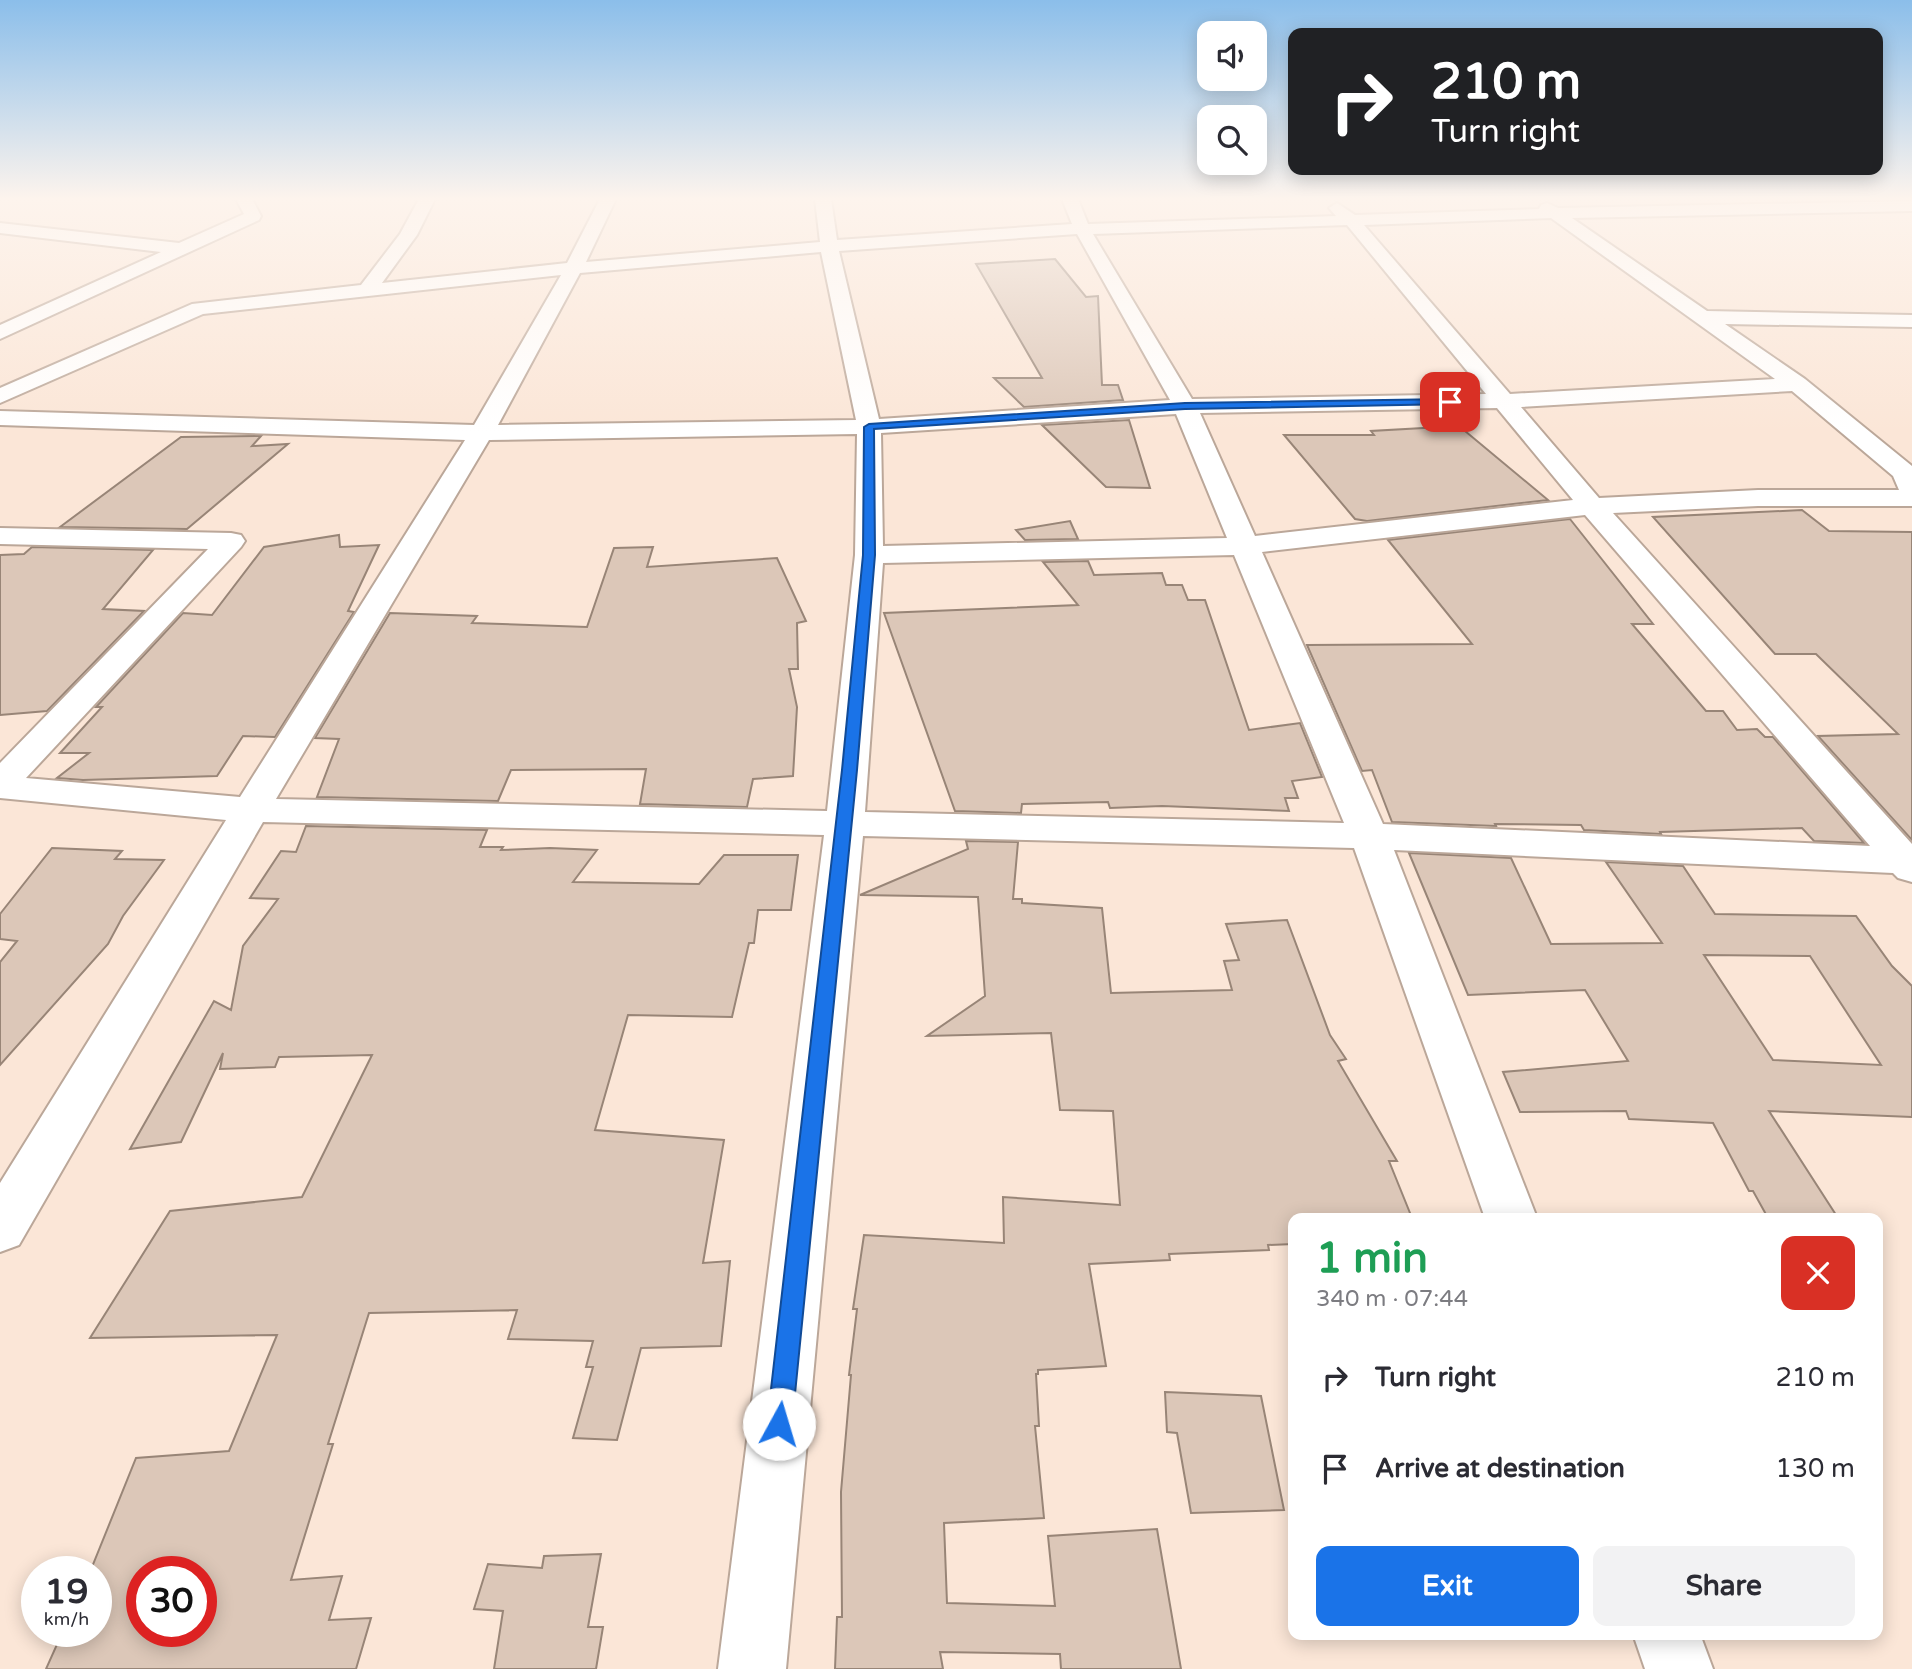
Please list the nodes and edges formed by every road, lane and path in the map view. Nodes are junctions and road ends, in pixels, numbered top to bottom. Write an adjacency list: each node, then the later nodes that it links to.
1 (122, 277): 11 (street)
2 (377, 277): 9 (street)
3 (491, 277): 9 (street)
4 (570, 277): 21 (street)
5 (836, 277): 20 (street)
6 (1110, 277): 18 (street)
7 (1399, 277): 17 (street)
8 (1643, 277): 12 (street)
9 (367, 290): 16 (street)
10 (0, 316): 11 (street)
11 (35, 317): 14 (street)
12 (1699, 317): 13 (street); 15 (street)
13 (1912, 321)
14 (0, 333)
15 (1797, 384): 17 (street); 22 (street)
16 (0, 396)
17 (1503, 401): 18 (street); 23 (street)
18 (1185, 406): 20 (street); 25 (street)
19 (0, 418): 21 (street)
20 (869, 427): 21 (street); 26 (street)
21 (481, 433): 28 (street)
22 (1910, 483): 23 (street)
23 (1592, 506): 25 (street); 31 (street)
24 (0, 536): 27 (street)
25 (1244, 546): 26 (street); 30 (street)
26 (869, 555): 29 (street)
27 (0, 786): 28 (street)
28 (250, 810): 29 (street); 33 (street)
29 (845, 824): 30 (street); 35 (street)
30 (1368, 836): 31 (street); 32 (street)
31 (1910, 864)
32 (1509, 1213)
33 (0, 1229)
34 (1669, 1640): 36 (street)
35 (752, 1669)
36 (1679, 1669)

